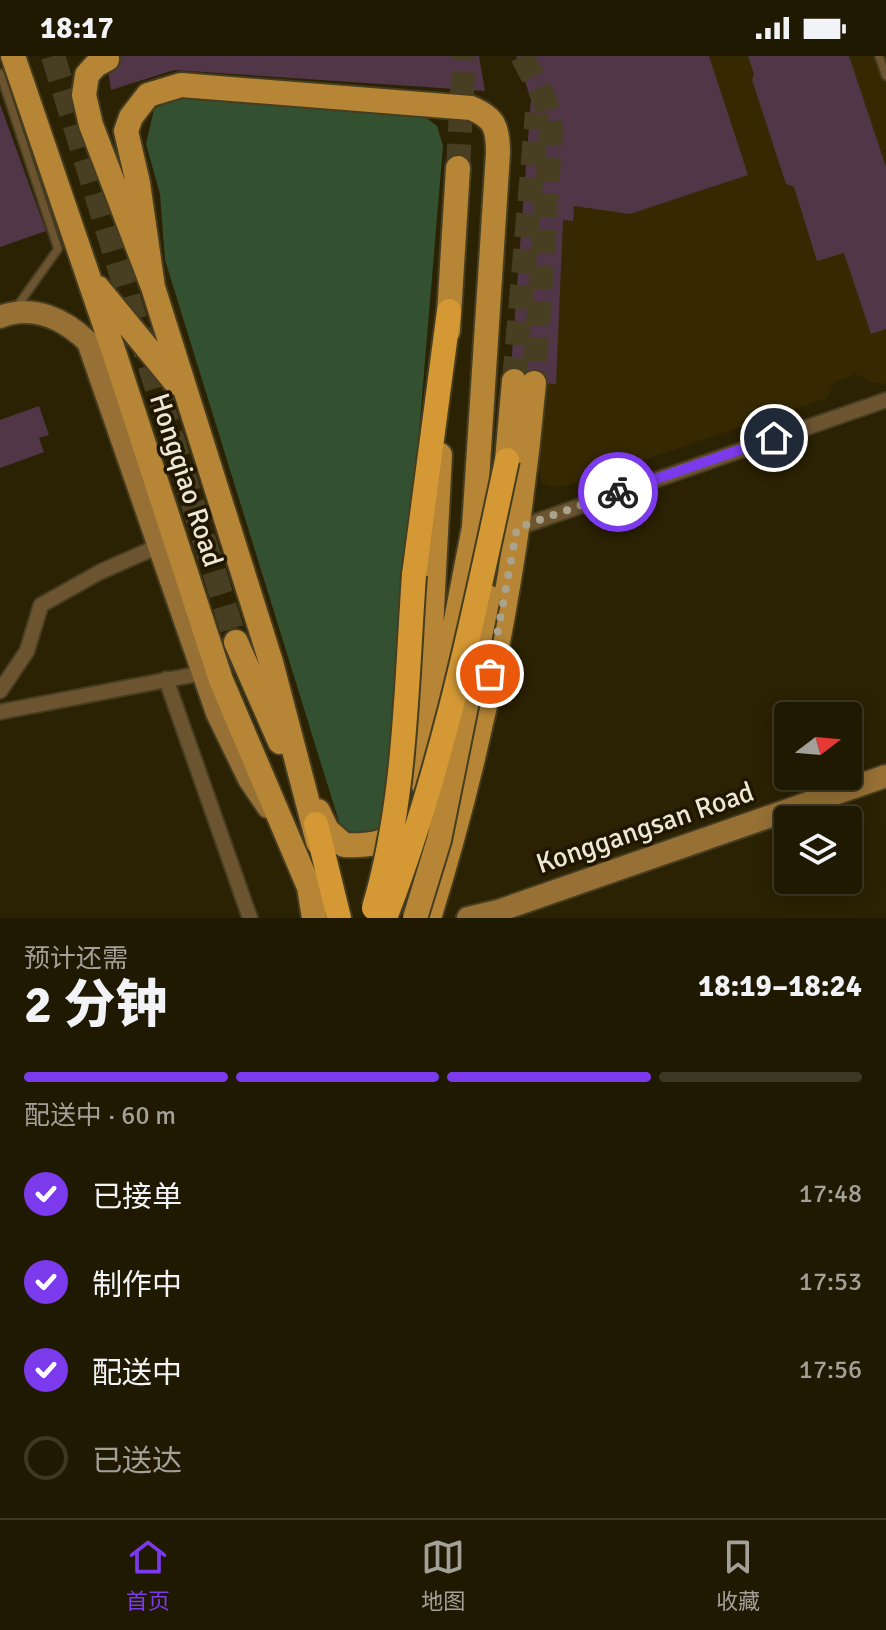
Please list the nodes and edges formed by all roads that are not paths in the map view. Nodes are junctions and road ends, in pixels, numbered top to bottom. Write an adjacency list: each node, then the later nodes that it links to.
1 (13, 56): 7 (main road, Hongqiao Road)
2 (879, 56): 5 (lane)
3 (107, 59): 8 (main road, Hongqiao Road)
4 (0, 73): 10 (lane)
5 (886, 76)
6 (458, 168): 9 (main road)
7 (89, 277): 12 (main road); 26 (main road, Hongqiao Road)
8 (153, 287): 11 (main road); 12 (main road, Hongqiao Road)
9 (449, 311): 23 (main road); 30 (highway, bridge)
10 (7, 315): 16 (street)
11 (486, 341): 15 (main road); 23 (main road)
12 (185, 394): 22 (main road, Hongqiao Road)
13 (886, 400): 15 (street)
14 (507, 460): 15 (main road); 31 (highway, bridge); 33 (main road, bridge)
15 (517, 528): 34 (main road)
16 (161, 545): 17 (street); 19 (street)
17 (203, 673): 18 (street); 26 (street)
18 (166, 679): 20 (street); 27 (street)
19 (0, 691)
20 (0, 712)
21 (886, 776): 35 (street, Konggangsan Road)
22 (304, 780): 24 (main road); 25 (main road, Hongqiao Road)
23 (423, 784): 24 (main road)
24 (418, 809): 32 (main road)
25 (316, 824): 26 (main road); 28 (main road, Hongqiao Road); 29 (highway)
26 (286, 833): 28 (main road, Hongqiao Road)
27 (250, 918)
28 (316, 918)
29 (339, 918)
30 (371, 918)
31 (385, 918)
32 (393, 918)
33 (415, 918)
34 (429, 918)
35 (468, 918)

